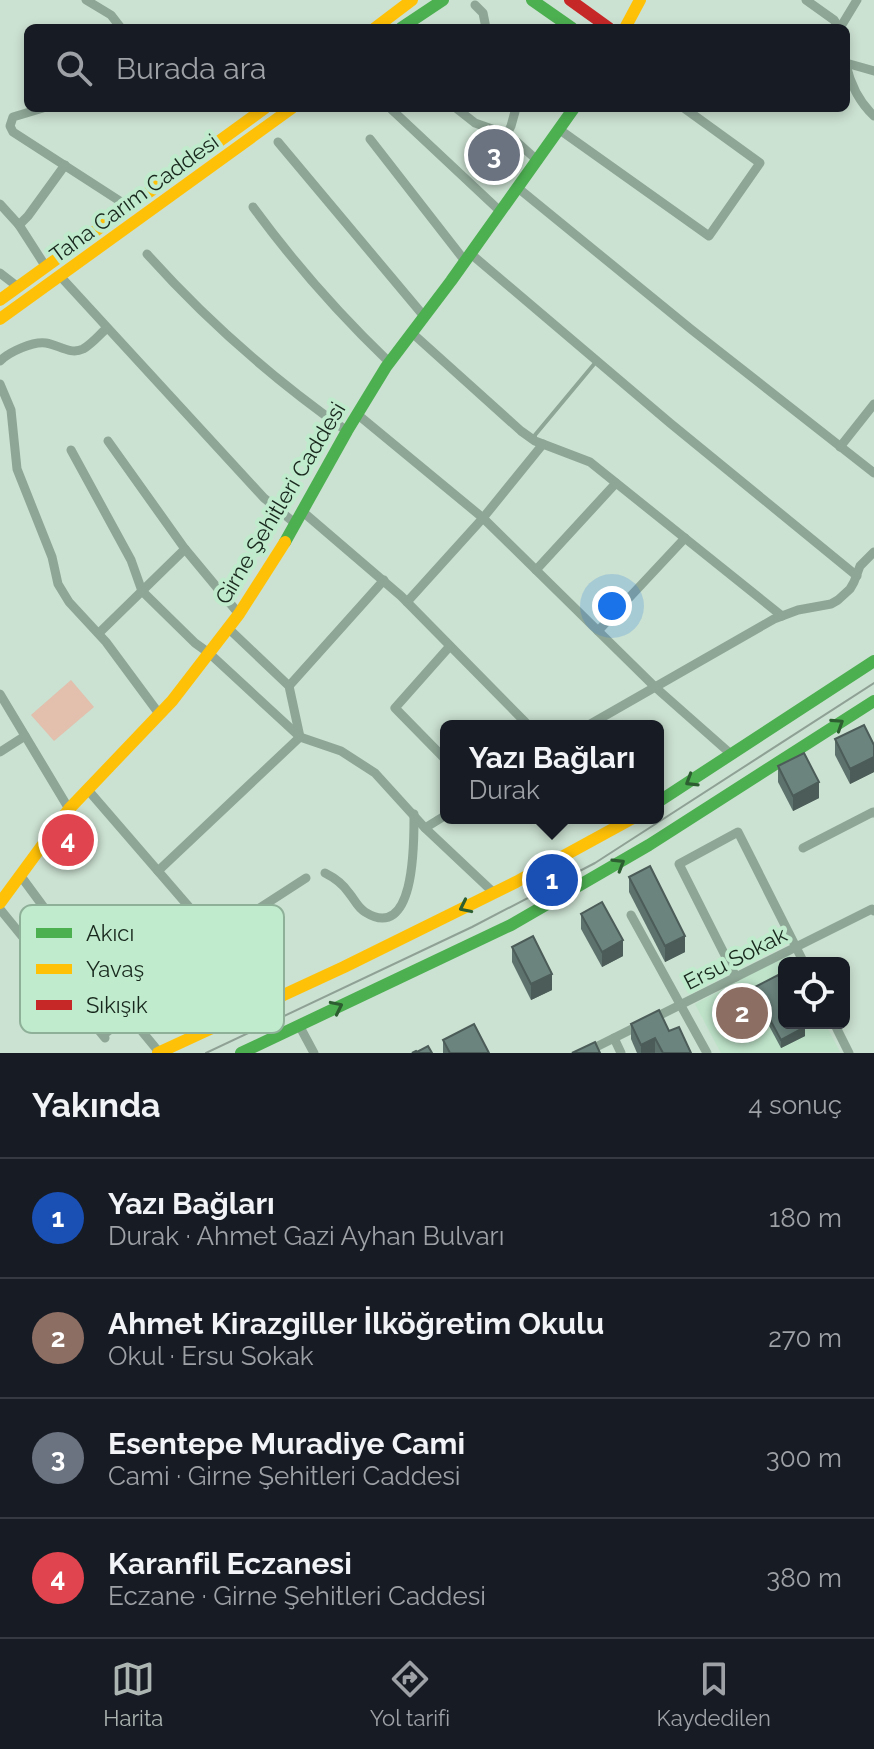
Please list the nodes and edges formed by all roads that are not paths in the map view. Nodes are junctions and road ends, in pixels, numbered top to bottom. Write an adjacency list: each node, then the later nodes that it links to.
1 (86, 0): 10 (street)
2 (412, 0): 11 (main road)
3 (443, 0): 12 (main road)
4 (532, 0): 14 (main road)
5 (570, 0): 15 (main road)
6 (640, 0): 16 (main road)
7 (806, 0): 17 (street)
8 (857, 0): 18 (street)
9 (475, 5): 13 (street)
10 (118, 24)
11 (380, 24)
12 (407, 24)
13 (485, 24)
14 (566, 24)
15 (603, 24)
16 (627, 24)
17 (836, 24)
18 (842, 24)
19 (850, 65): 20 (street)
20 (874, 71)
21 (850, 80): 30 (street)
22 (27, 112): 36 (street)
23 (260, 112): 39 (main road, Taha Carım Caddesi)
24 (286, 112): 47 (main road, Taha Carım Caddesi)
25 (394, 112): 41 (street)
26 (461, 112): 32 (street)
27 (515, 112): 32 (street)
28 (571, 112): 31 (main road, Girne Şehitleri Caddesi)
29 (690, 112): 31 (street)
30 (874, 116)
31 (560, 130): 35 (main road, Girne Şehitleri Caddesi)
32 (506, 136): 35 (street)
33 (370, 139): 44 (street)
34 (278, 142): 50 (street)
35 (538, 161): 37 (main road, Girne Şehitleri Caddesi)
36 (65, 165): 39 (street); 42 (street)
37 (518, 188): 41 (main road, Girne Şehitleri Caddesi); 63 (street)
38 (0, 204): 42 (street)
39 (129, 207): 45 (main road, Taha Carım Caddesi)
40 (253, 207): 56 (street)
41 (501, 212): 44 (main road, Girne Şehitleri Caddesi)
42 (19, 225): 45 (street)
43 (147, 254): 60 (street)
44 (468, 257): 50 (main road, Girne Şehitleri Caddesi); 55 (street)
45 (46, 267): 48 (main road, Taha Carım Caddesi)
46 (0, 273): 48 (street)
47 (60, 276): 51 (main road, Taha Carım Caddesi); 52 (street)
48 (18, 287): 49 (main road, Taha Carım Caddesi)
49 (0, 300)
50 (423, 315): 53 (main road, Girne Şehitleri Caddesi)
51 (0, 319)
52 (107, 328): 54 (street); 69 (street)
53 (411, 332): 56 (main road, Girne Şehitleri Caddesi); 62 (street)
54 (0, 361)
55 (596, 361): 62 (lane); 74 (street)
56 (389, 362): 59 (main road, Girne Şehitleri Caddesi)
57 (0, 384): 82 (street)
58 (874, 404): 63 (street)
59 (357, 414): 60 (main road, Girne Şehitleri Caddesi); 68 (street)
60 (347, 431): 67 (main road, Girne Şehitleri Caddesi)
61 (108, 441): 71 (street)
62 (539, 442): 66 (street); 68 (street)
63 (840, 447): 65 (street)
64 (71, 450): 76 (street)
65 (874, 473)
66 (616, 483): 70 (street); 73 (street)
67 (303, 512): 69 (main road, Girne Şehitleri Caddesi); 75 (street)
68 (483, 518): 73 (street); 77 (street)
69 (296, 524): 78 (main road, Girne Şehitleri Caddesi)
70 (685, 538): 79 (street); 81 (street)
71 (185, 549): 76 (street); 78 (street)
72 (874, 552): 74 (street)
73 (536, 570): 81 (street)
74 (857, 576): 79 (street)
75 (384, 580): 77 (street); 86 (street)
76 (142, 591): 82 (street); 84 (street)
77 (407, 602): 83 (street)
78 (239, 614): 80 (main road, Girne Şehitleri Caddesi)
79 (782, 616): 87 (street)
80 (228, 628): 84 (main road, Girne Şehitleri Caddesi); 86 (street)
81 (598, 631): 87 (street)
82 (99, 633): 90 (street)
83 (450, 646): 91 (street); 96 (street)
84 (209, 653): 90 (main road, Girne Şehitleri Caddesi); 94 (street)
85 (874, 661): 97 (main road)
86 (289, 686): 94 (street)
87 (655, 687): 92 (street); 97 (street)
88 (0, 694): 93 (street)
89 (874, 701): 124 (main road, one-way to 89)
90 (160, 715): 98 (main road, Girne Şehitleri Caddesi)
91 (523, 720)
92 (597, 720)
93 (25, 736): 95 (street); 100 (street)
94 (300, 737): 102 (street); 107 (street)
95 (0, 752)
96 (440, 754)
97 (732, 755): 99 (main road, one-way to 99)
98 (88, 790): 100 (main road, Girne Şehitleri Caddesi); 107 (street)
99 (664, 798)
100 (69, 809): 109 (main road, Girne Şehitleri Caddesi)
101 (874, 813): 106 (street)
102 (414, 814): 105 (street); 108 (street)
103 (440, 819): 105 (street)
104 (618, 824): 111 (main road)
105 (425, 828): 111 (street)
106 (803, 848)
107 (158, 871): 113 (street)
108 (325, 873)
109 (20, 875): 112 (street); 115 (main road, Girne Şehitleri Caddesi)
110 (306, 878): 114 (street)
111 (494, 893): 122 (main road, one-way to 122)
112 (42, 905)
113 (187, 905)
114 (264, 905)
115 (0, 906): 118 (street)
116 (873, 910): 119 (street, Ersu Sokak)
117 (631, 915): 123 (street)
118 (20, 931)
119 (796, 947): 120 (street); 121 (street, Ersu Sokak); 121 (street)
120 (801, 957)
121 (736, 977): 123 (street, Ersu Sokak)
122 (284, 994)
123 (681, 1005): 133 (street, Ersu Sokak); 139 (street)
124 (299, 1025): 126 (main road); 136 (street)
125 (837, 1029): 140 (street)
126 (284, 1032)
127 (101, 1033): 132 (street)
128 (111, 1033): 132 (lane)
129 (143, 1033): 134 (street)
130 (202, 1033): 134 (main road)
131 (282, 1033): 135 (main road)
132 (105, 1038)
133 (614, 1038): 137 (street, Ersu Sokak); 138 (street)
134 (159, 1053)
135 (241, 1053)
136 (314, 1053)
137 (584, 1053)
138 (621, 1053)
139 (707, 1053)
140 (849, 1053)

